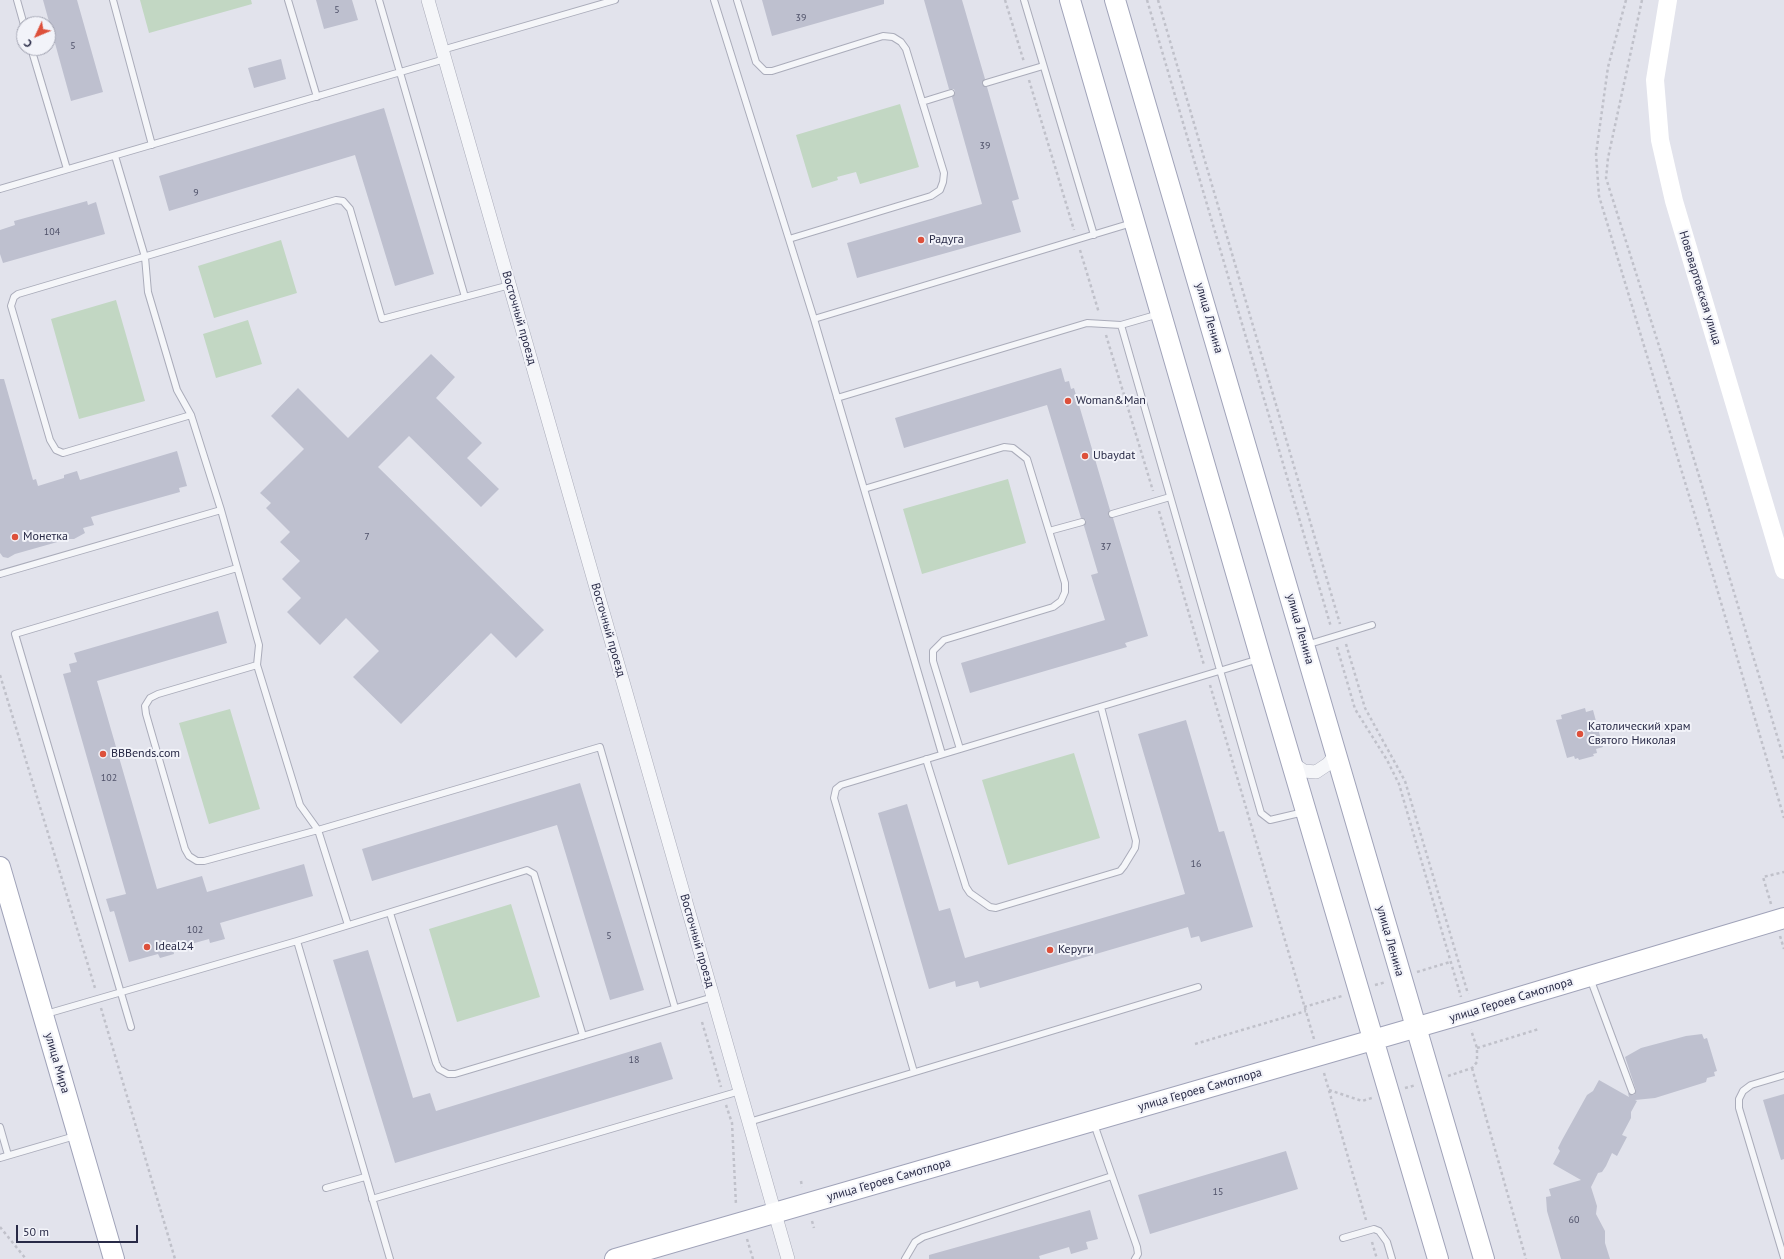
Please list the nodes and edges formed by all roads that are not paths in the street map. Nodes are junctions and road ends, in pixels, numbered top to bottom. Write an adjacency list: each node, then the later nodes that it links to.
1 (17, 0): 14 (lane)
2 (113, 0): 23 (lane)
3 (288, 0): 21 (lane)
4 (379, 0): 18 (lane)
5 (428, 0): 15 (street, Восточный проезд)
6 (615, 0): 13 (lane)
7 (714, 0): 29 (lane)
8 (737, 0): 22 (lane)
9 (1024, 0): 17 (lane)
10 (1070, 0): 27 (main road)
11 (1116, 0): 48 (main road, улица Ленина)
12 (1668, 0): 45 (main road, Нововартовская улица)
13 (601, 2): 15 (lane)
14 (21, 16)
15 (444, 55): 18 (lane); 31 (street, Восточный проезд)
16 (33, 56): 25 (lane)
17 (1043, 66): 19 (lane); 28 (lane)
18 (400, 72): 21 (lane); 32 (lane)
19 (986, 83)
20 (951, 93): 22 (lane)
21 (317, 97): 23 (lane)
22 (922, 102): 29 (lane)
23 (152, 145): 24 (lane)
24 (115, 156): 25 (lane); 30 (lane)
25 (67, 169): 26 (lane)
26 (0, 189)
27 (1135, 222): 28 (lane); 33 (main road)
28 (1094, 235): 34 (lane)
29 (789, 239): 34 (lane)
30 (145, 257): 32 (lane); 37 (lane); 37 (lane)
31 (510, 285): 32 (lane); 68 (street, Восточный проезд)
32 (465, 297)
33 (1161, 313): 35 (lane); 49 (main road)
34 (814, 319): 36 (lane)
35 (1121, 325): 36 (lane); 39 (lane)
36 (837, 398): 38 (lane)
37 (191, 415): 40 (lane)
38 (864, 489): 43 (lane); 55 (lane)
39 (1170, 497): 41 (lane); 51 (lane)
40 (221, 510): 44 (lane); 46 (lane)
41 (1112, 514)
42 (1082, 522): 43 (lane)
43 (1049, 532): 53 (lane)
44 (237, 568): 50 (lane); 67 (lane)
45 (1784, 570)
46 (0, 574)
47 (1372, 625): 48 (lane)
48 (1304, 645): 54 (main road, улица Ленина)
49 (1261, 659): 51 (lane); 57 (main road)
50 (256, 665): 59 (lane); 59 (lane)
51 (1220, 671): 52 (lane); 58 (lane)
52 (1101, 707): 53 (lane); 56 (lane)
53 (960, 749): 55 (lane)
54 (1335, 750): 57 (street); 72 (main road, улица Ленина)
55 (942, 754): 56 (lane)
56 (926, 759): 75 (lane)
57 (1291, 762): 58 (main road)
58 (1306, 812): 74 (main road)
59 (318, 830): 63 (lane); 69 (lane)
60 (2, 878): 70 (main road, улица Мира)
61 (390, 913): 63 (lane); 73 (lane); 73 (lane)
62 (1784, 918): 65 (main road, улица Героев Самотлора)
63 (348, 926): 64 (lane)
64 (297, 941): 67 (lane); 86 (lane)
65 (1589, 976): 72 (main road, улица Героев Самотлора); 78 (lane)
66 (1198, 988): 75 (lane)
67 (121, 992): 70 (lane); 71 (lane)
68 (713, 997): 69 (lane); 77 (street, Восточный проезд)
69 (675, 1008): 73 (lane)
70 (44, 1015): 82 (main road, улица Мира)
71 (131, 1026)
72 (1415, 1028): 74 (main road, улица Героев Самотлора); 100 (main road, улица Ленина)
73 (583, 1036)
74 (1373, 1040): 79 (main road, улица Героев Самотлора); 99 (main road)
75 (914, 1072): 80 (lane)
76 (1784, 1075): 91 (lane)
77 (740, 1091): 80 (street, Восточный проезд); 88 (lane)
78 (1632, 1091)
79 (1093, 1120): 85 (lane); 89 (main road, улица Героев Самотлора)
80 (749, 1122): 89 (street, Восточный проезд)
81 (0, 1127): 83 (lane)
82 (78, 1135): 83 (lane); 92 (main road, улица Мира)
83 (8, 1155): 84 (lane)
84 (0, 1158)
85 (1112, 1176): 96 (lane); 97 (lane)
86 (365, 1177): 87 (lane); 88 (lane)
87 (326, 1188)
88 (372, 1199): 93 (lane)
89 (775, 1213): 94 (main road, улица Героев Самотлора); 95 (street, Восточный проезд)
90 (1343, 1238): 98 (lane)
91 (1784, 1258)
92 (114, 1259)
93 (390, 1259)
94 (615, 1259)
95 (788, 1259)
96 (905, 1259)
97 (1135, 1259)
98 (1392, 1259)
99 (1438, 1259)
100 (1484, 1259)

